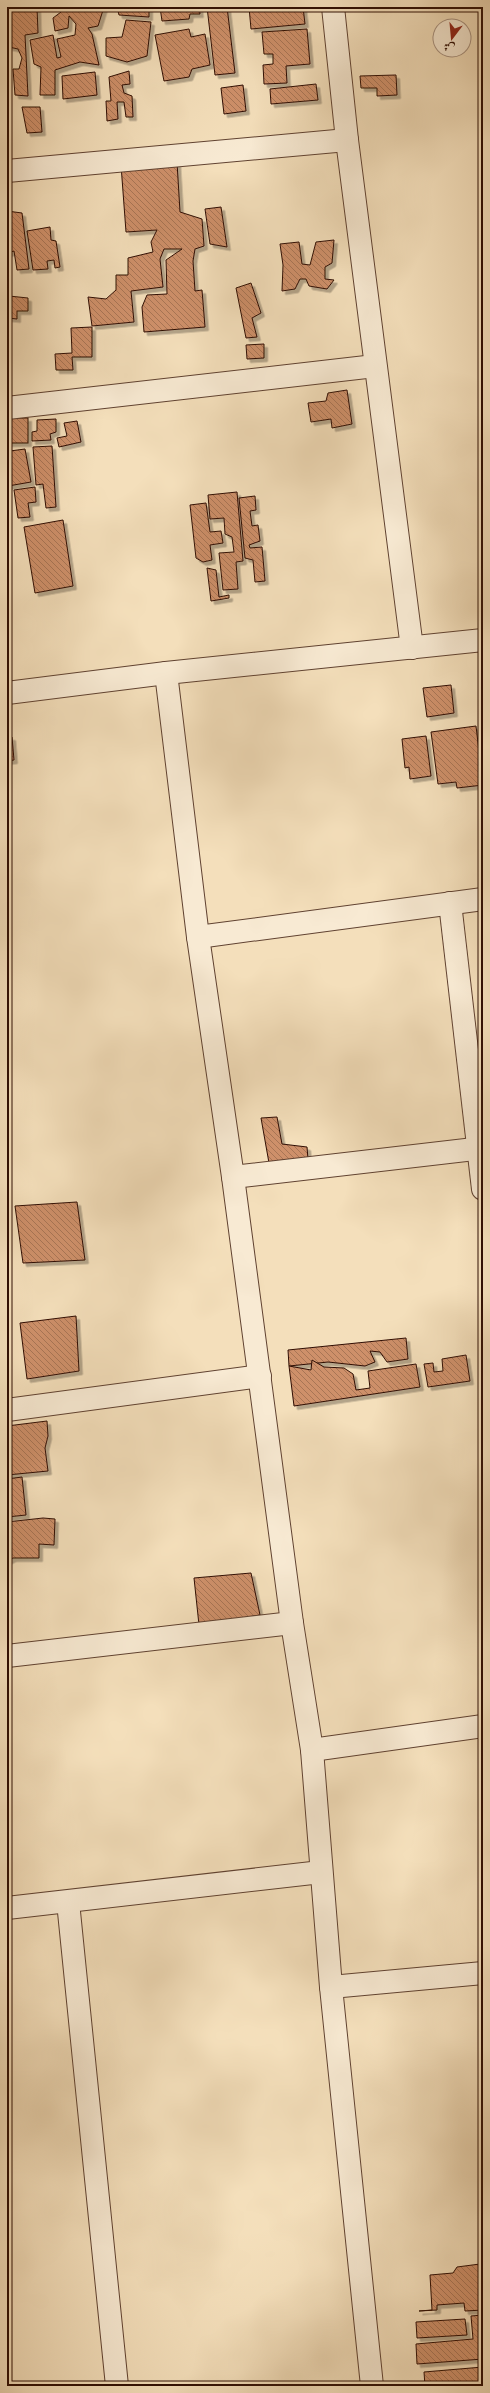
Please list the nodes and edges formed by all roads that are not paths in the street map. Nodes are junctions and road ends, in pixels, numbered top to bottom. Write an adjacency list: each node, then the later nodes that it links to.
1 (333, 7): 2 (street)
2 (347, 140): 3 (street); 4 (street)
3 (7, 171)
4 (374, 366): 5 (street); 7 (street)
5 (7, 408)
6 (483, 640): 7 (street)
7 (412, 648): 8 (street)
8 (166, 673): 9 (street); 12 (street)
9 (7, 693)
10 (483, 899): 11 (street)
11 (450, 903): 12 (street); 13 (street)
12 (198, 936): 14 (street)
13 (481, 1148): 14 (street); 15 (street)
14 (233, 1177): 16 (street)
15 (483, 1189)
16 (260, 1376): 17 (street); 18 (street)
17 (7, 1410)
18 (292, 1623): 19 (street); 21 (street)
19 (7, 1656)
20 (483, 1726): 21 (street)
21 (312, 1750): 22 (street)
22 (321, 1872): 23 (street); 26 (street)
23 (68, 1902): 24 (street); 27 (street)
24 (7, 1908)
25 (483, 1973): 26 (street)
26 (331, 1988): 28 (street)
27 (116, 2386)
28 (372, 2386)

